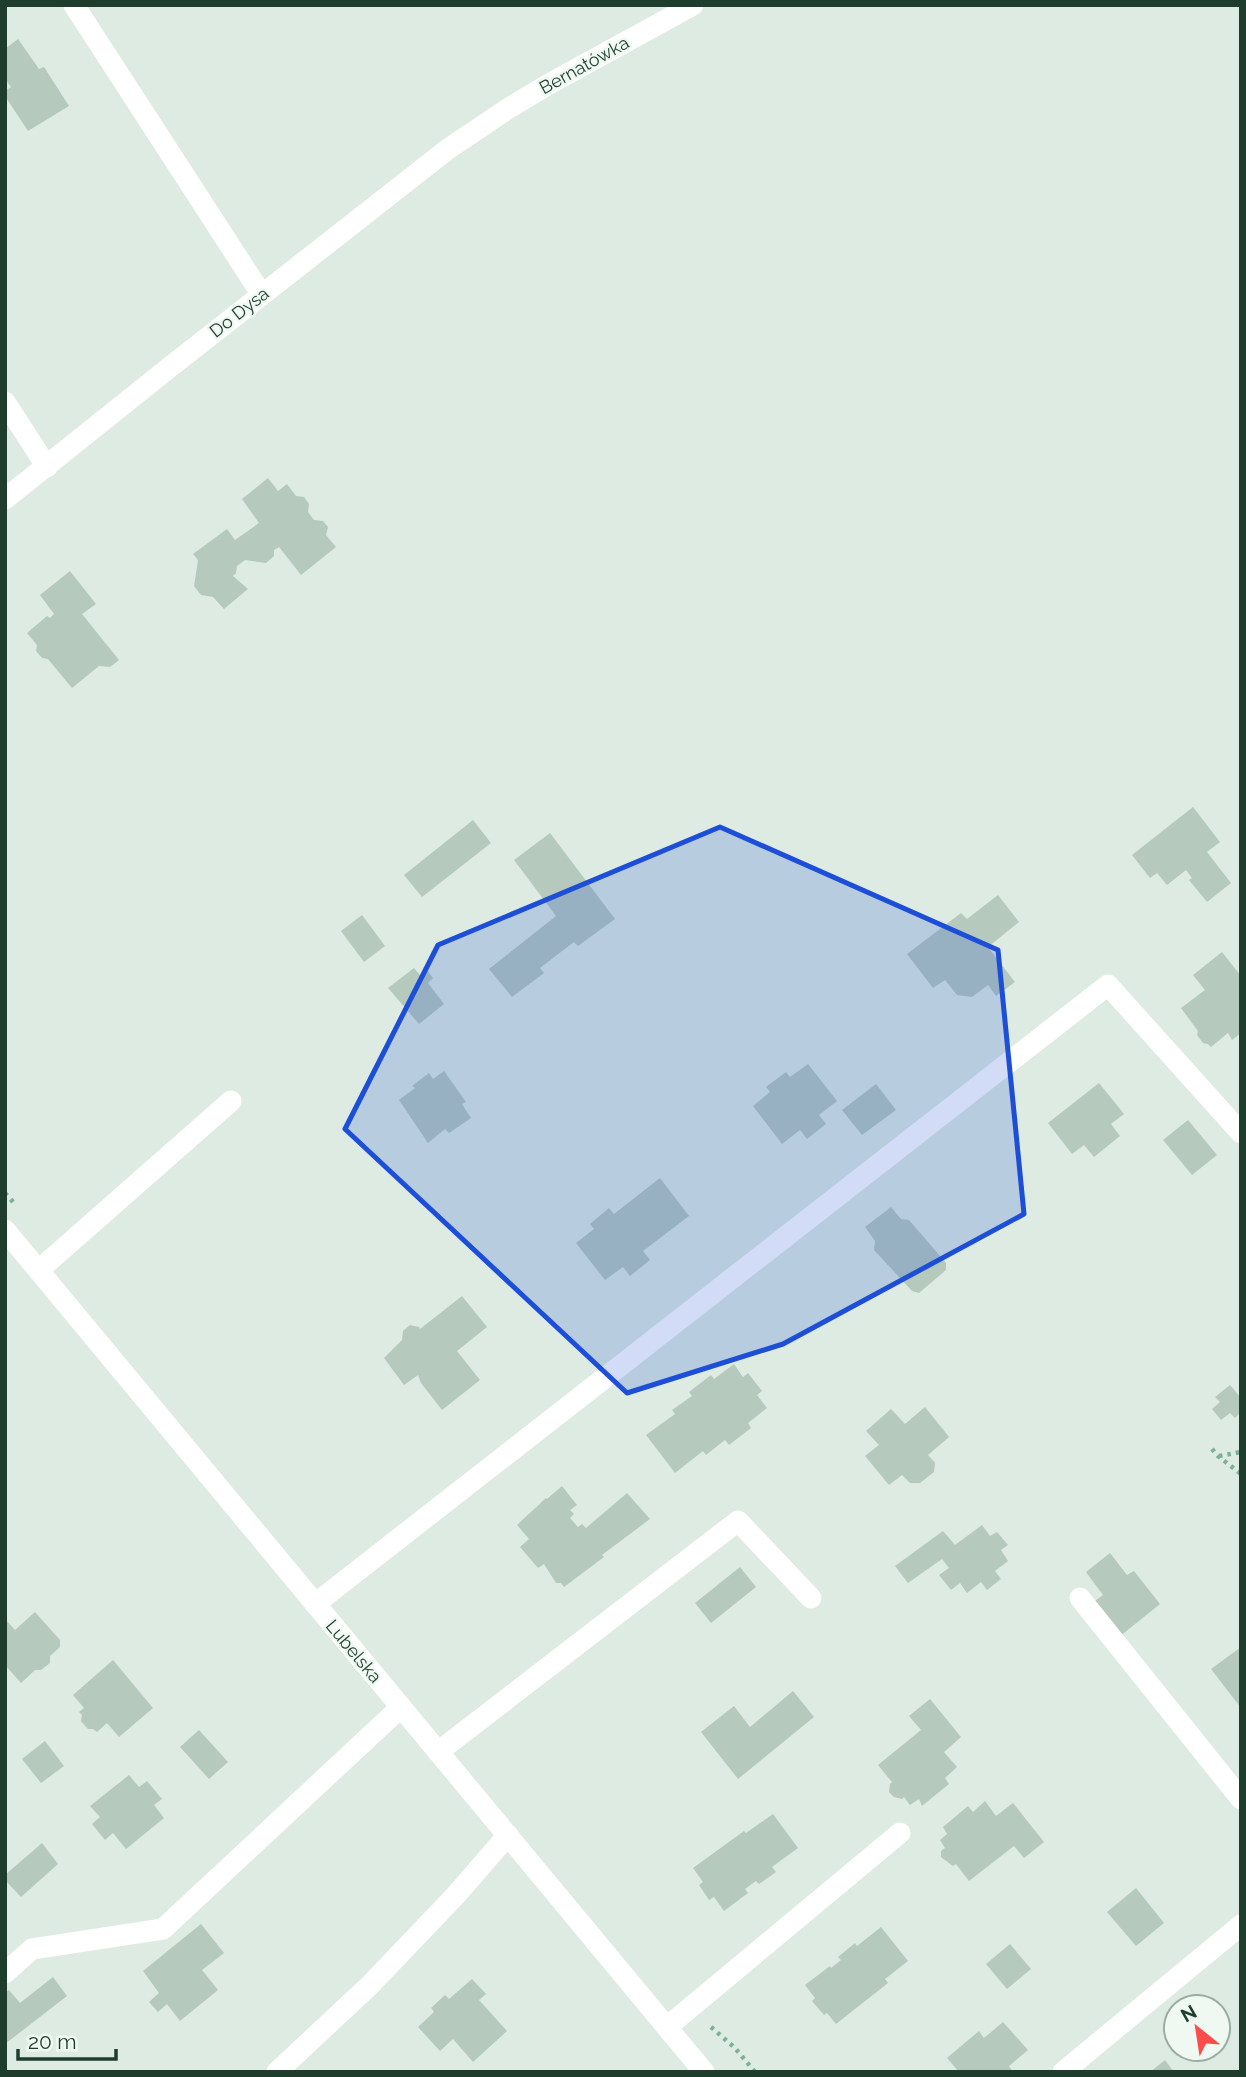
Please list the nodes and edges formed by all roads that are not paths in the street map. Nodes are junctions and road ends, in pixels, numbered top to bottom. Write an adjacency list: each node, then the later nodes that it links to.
1 (74, 5): 4 (street)
2 (693, 5): 3 (street, Bernatówka)
3 (477, 129): 4 (street, Do Dysa)
4 (262, 295): 6 (street, Do Dysa)
5 (5, 402): 6 (street)
6 (47, 467): 7 (street, Do Dysa)
7 (5, 499)
8 (230, 1101): 11 (street)
9 (1241, 1133): 14 (street)
10 (5, 1230): 11 (street, Lubelska)
11 (39, 1270): 14 (street, Lubelska)
12 (811, 1598): 16 (street)
13 (1080, 1598): 17 (street)
14 (315, 1604): 15 (street, Lubelska)
15 (401, 1707): 16 (street, Lubelska); 21 (street)
16 (438, 1752): 19 (street, Lubelska)
17 (1241, 1799)
18 (900, 1833): 22 (street)
19 (508, 1835): 22 (street, Lubelska); 23 (street)
20 (1241, 1925): 25 (street)
21 (5, 1973)
22 (667, 2027): 24 (street, Lubelska)
23 (277, 2072)
24 (705, 2072)
25 (1063, 2072)

